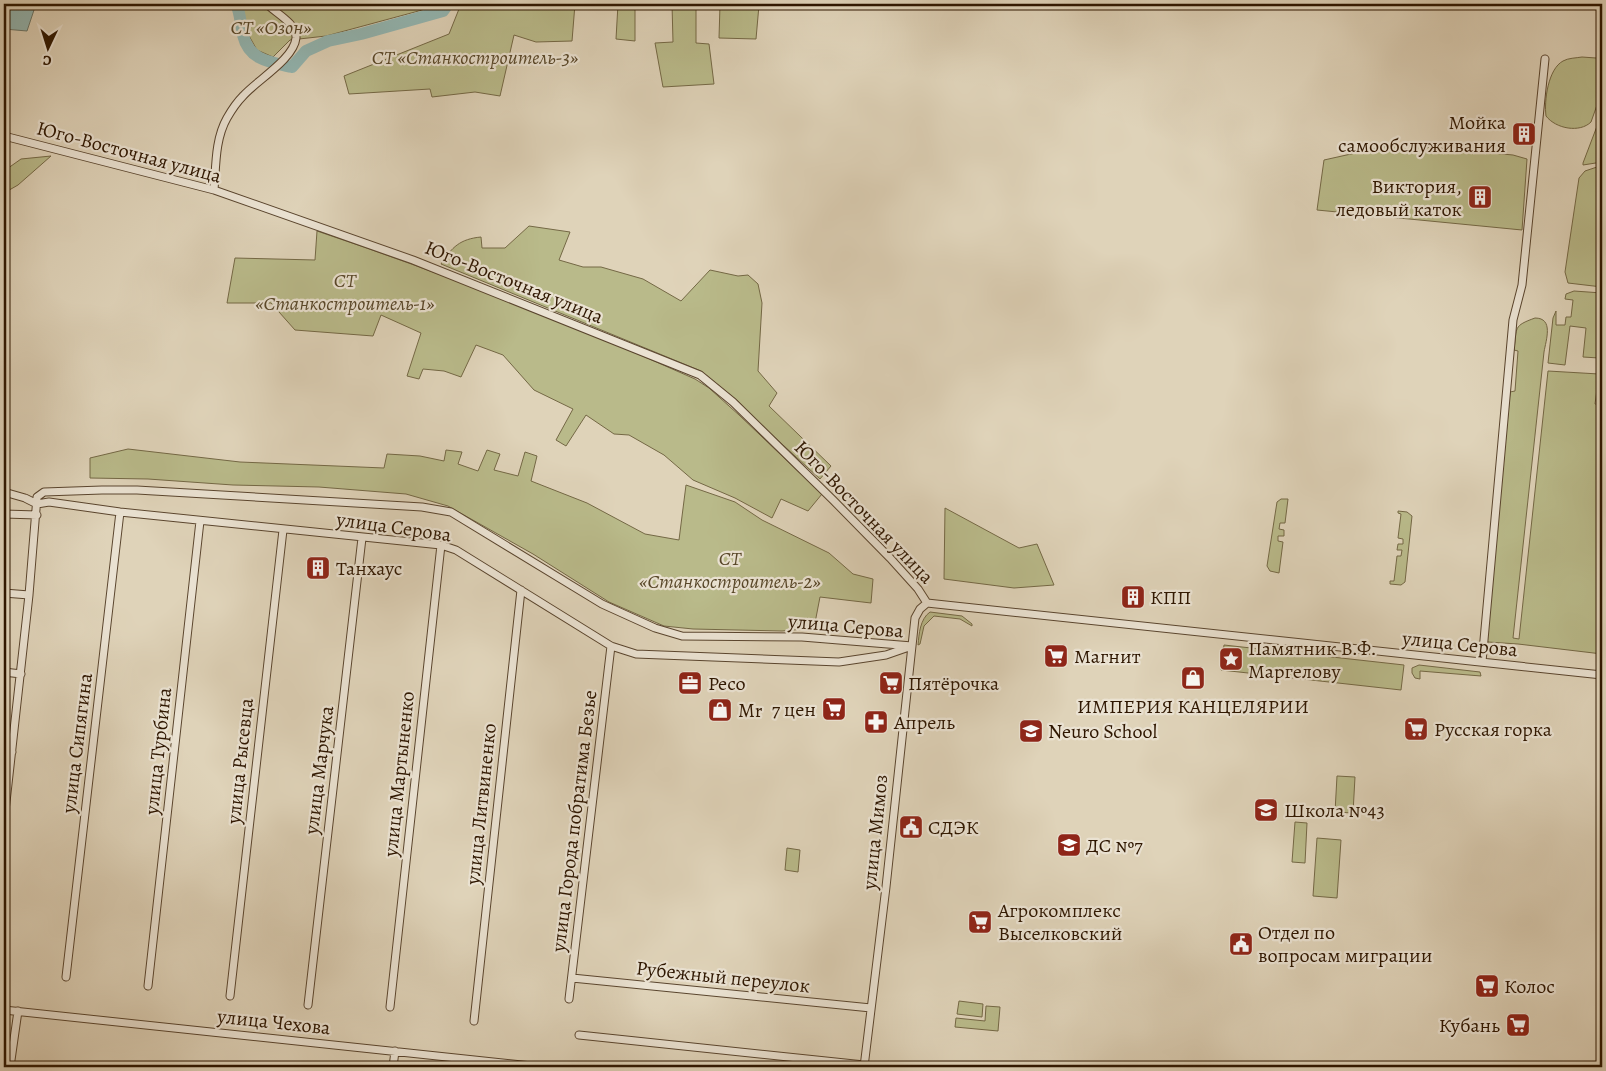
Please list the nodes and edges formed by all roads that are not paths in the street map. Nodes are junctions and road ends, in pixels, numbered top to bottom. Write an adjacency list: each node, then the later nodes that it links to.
1 (267, 4): 4 (street)
2 (1545, 59): 20 (street)
3 (4, 136): 4 (street, Юго-Восточная улица)
4 (214, 190): 17 (street, Юго-Восточная улица)
5 (4, 492): 6 (street)
6 (37, 504): 7 (street, улица Серова); 9 (street); 19 (street, улица Серова)
7 (120, 512): 10 (street, улица Серова); 27 (street, улица Сипягина)
8 (4, 514): 9 (street)
9 (36, 514): 16 (street)
10 (200, 521): 11 (street, улица Серова); 29 (street, улица Турбина)
11 (283, 530): 12 (street, улица Серова); 30 (street, улица Рысевца)
12 (362, 538): 13 (street, улица Серова); 32 (street, улица Марчука)
13 (441, 545): 14 (street, улица Серова); 33 (street, улица Мартыненко)
14 (521, 590): 18 (street, улица Серова); 37 (street, улица Литвиненко)
15 (4, 593): 16 (street)
16 (29, 595): 22 (street)
17 (927, 603): 19 (street, улица Мимоз); 20 (street, улица Серова)
18 (611, 646): 19 (street, улица Серова); 28 (street, улица Города побратима Безье)
19 (912, 646): 34 (street, улица Мимоз)
20 (1482, 662): 23 (street, улица Серова)
21 (4, 672): 22 (street)
22 (20, 674): 25 (street)
23 (1602, 675)
24 (4, 751): 25 (street)
25 (12, 752): 26 (street)
26 (4, 820)
27 (66, 978)
28 (572, 978): 31 (street, улица Города побратима Безье); 34 (street, Рубежный переулок)
29 (148, 986)
30 (230, 996)
31 (569, 1000)
32 (308, 1005)
33 (390, 1006)
34 (871, 1008): 40 (street, улица Мимоз)
35 (4, 1010): 36 (street, улица Чехова)
36 (18, 1012): 39 (street, улица Чехова); 41 (street)
37 (474, 1021)
38 (578, 1035): 40 (street)
39 (395, 1051): 42 (street); 43 (street, улица Чехова)
40 (864, 1066)
41 (10, 1067)
42 (393, 1067)
43 (541, 1067)

